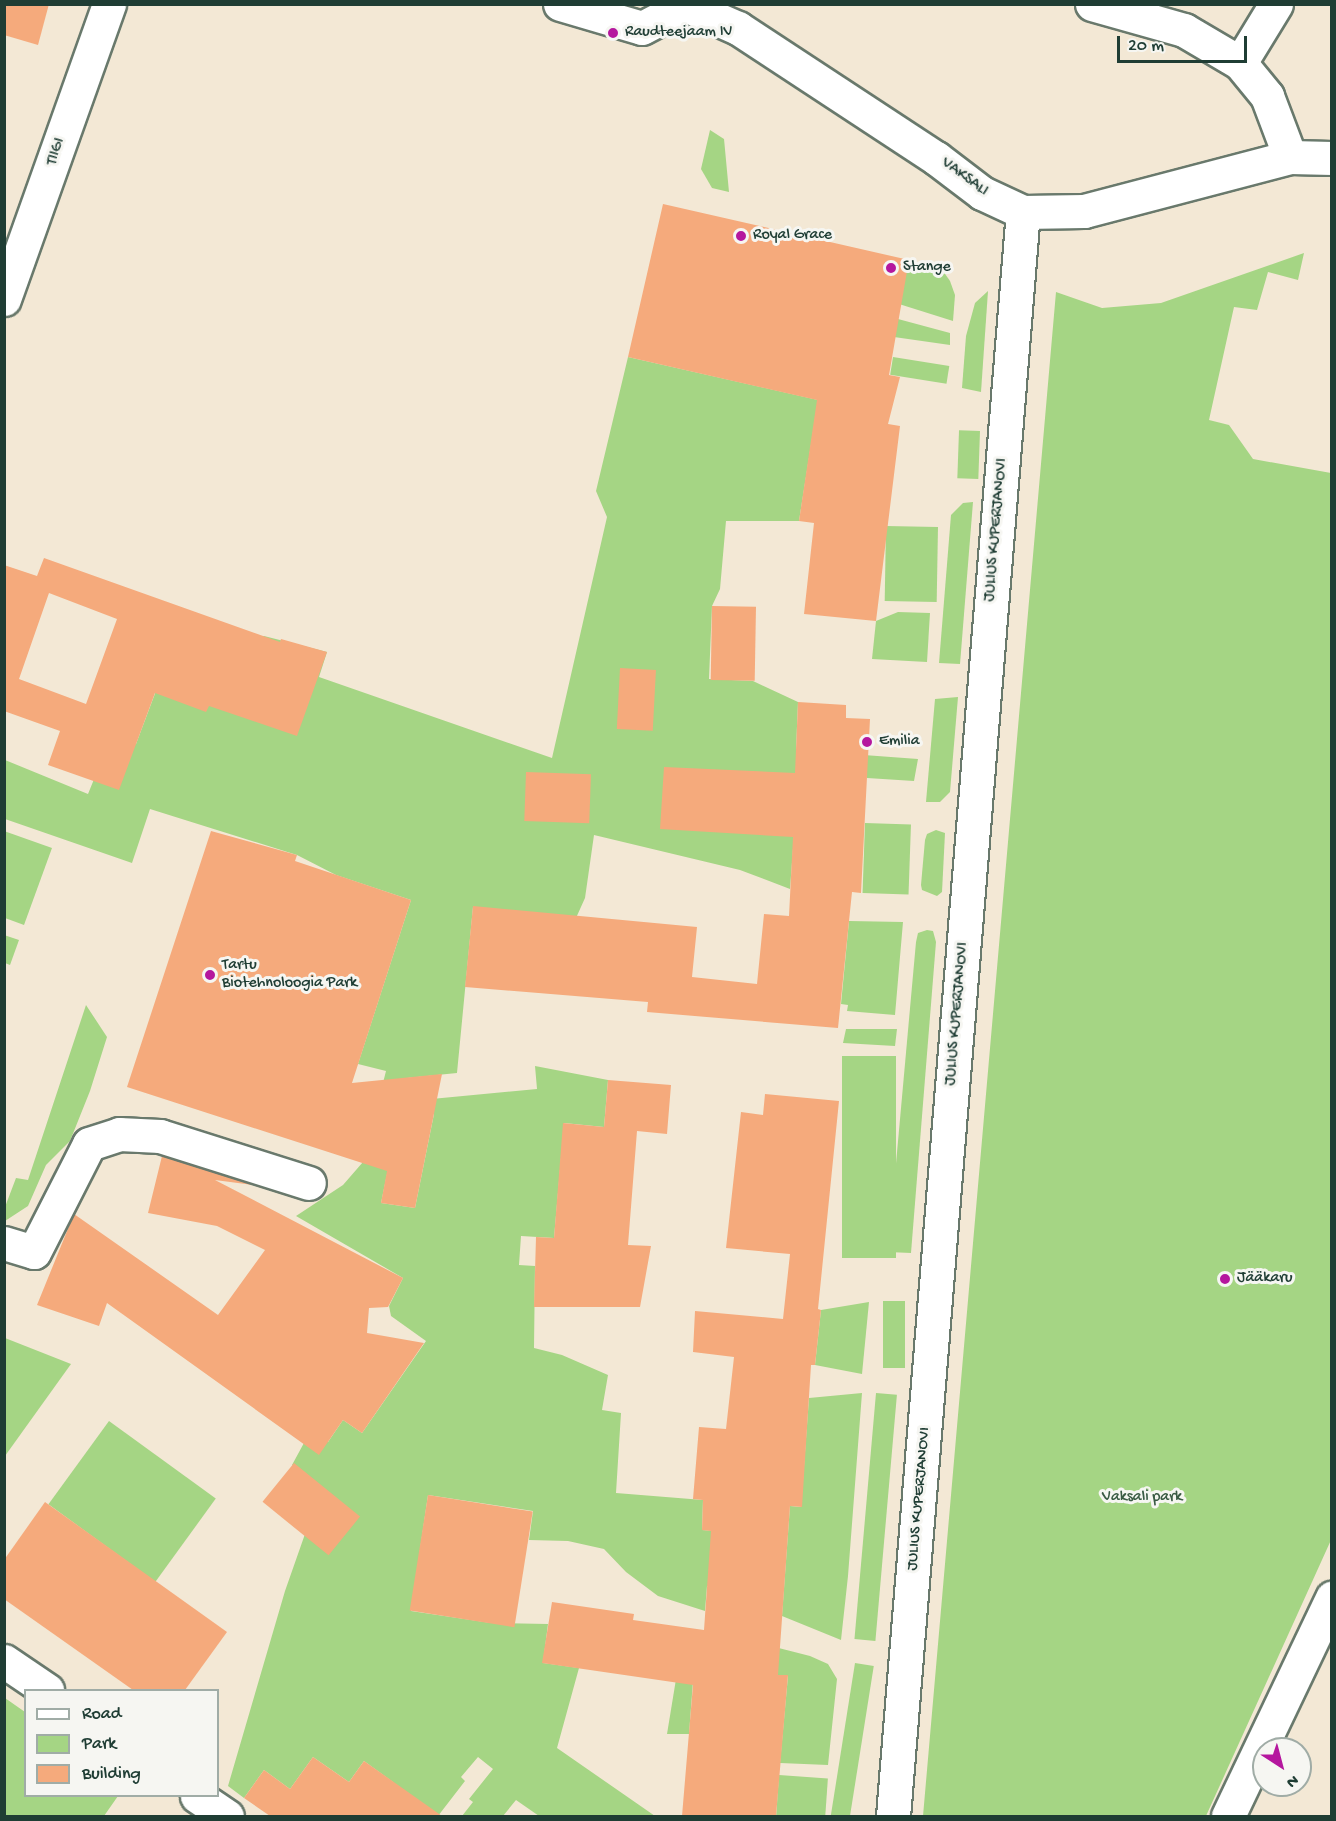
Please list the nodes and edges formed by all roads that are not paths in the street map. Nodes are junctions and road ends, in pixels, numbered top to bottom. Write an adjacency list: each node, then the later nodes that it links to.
1 (109, 4): 11 (street, TIIGI)
2 (560, 4): 5 (street)
3 (1092, 4): 7 (street)
4 (1276, 4): 7 (street)
5 (686, 5): 6 (street, VAKSALI)
6 (745, 16): 10 (street, VAKSALI)
7 (1240, 63): 8 (street)
8 (1290, 157): 9 (street, VAKSALI); 10 (street, VAKSALI)
9 (1332, 158)
10 (1023, 212): 19 (street, JULIUS KUPERJANOVI)
11 (4, 299)
12 (309, 1183): 13 (street)
13 (4, 1243)
14 (1332, 1598): 20 (street)
15 (4, 1661): 16 (street)
16 (46, 1689)
17 (198, 1797): 18 (street)
18 (226, 1816)
19 (893, 1816)
20 (1228, 1816)

